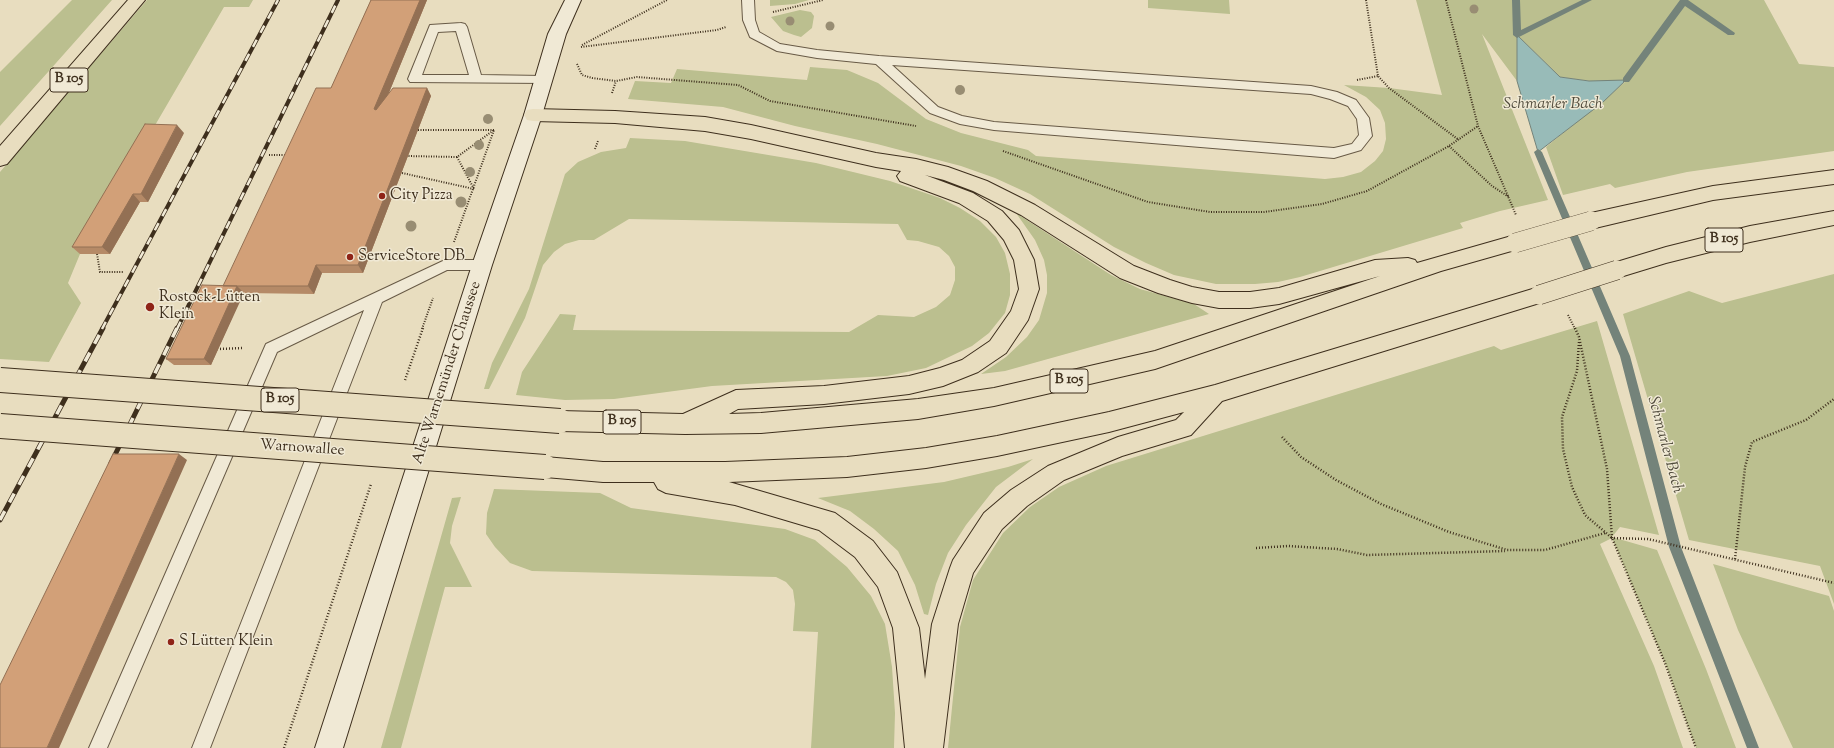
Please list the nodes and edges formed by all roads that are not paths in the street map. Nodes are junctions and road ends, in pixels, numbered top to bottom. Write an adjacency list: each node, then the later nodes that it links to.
1 (123, 0): 9 (highway)
2 (137, 0): 10 (highway, B 105)
3 (573, 0): 7 (street, Alte Warnemünder Chaussee)
4 (748, 0): 5 (lane)
5 (879, 60): 5 (lane)
6 (476, 79): 6 (lane); 7 (lane)
7 (543, 80): 8 (street, Alte Warnemünder Chaussee)
8 (533, 114): 11 (highway); 15 (street, Alte Warnemünder Chaussee)
9 (0, 141)
10 (0, 159)
11 (876, 160): 14 (highway); 19 (highway)
12 (1834, 177): 14 (highway, B 105, bridge)
13 (1834, 218): 18 (highway, B 105, bridge)
14 (1439, 264): 19 (highway, B 105)
15 (482, 265): 16 (lane); 24 (street, Alte Warnemünder Chaussee)
16 (376, 298): 22 (lane); 23 (lane)
17 (0, 380): 19 (highway, B 105, bridge)
18 (1215, 394): 21 (highway, B 105); 26 (highway)
19 (685, 424)
20 (0, 426): 21 (highway, Warnowallee / B 105, bridge)
21 (604, 472): 25 (highway)
22 (98, 748)
23 (201, 748)
24 (329, 748)
25 (919, 748)
26 (929, 748)

